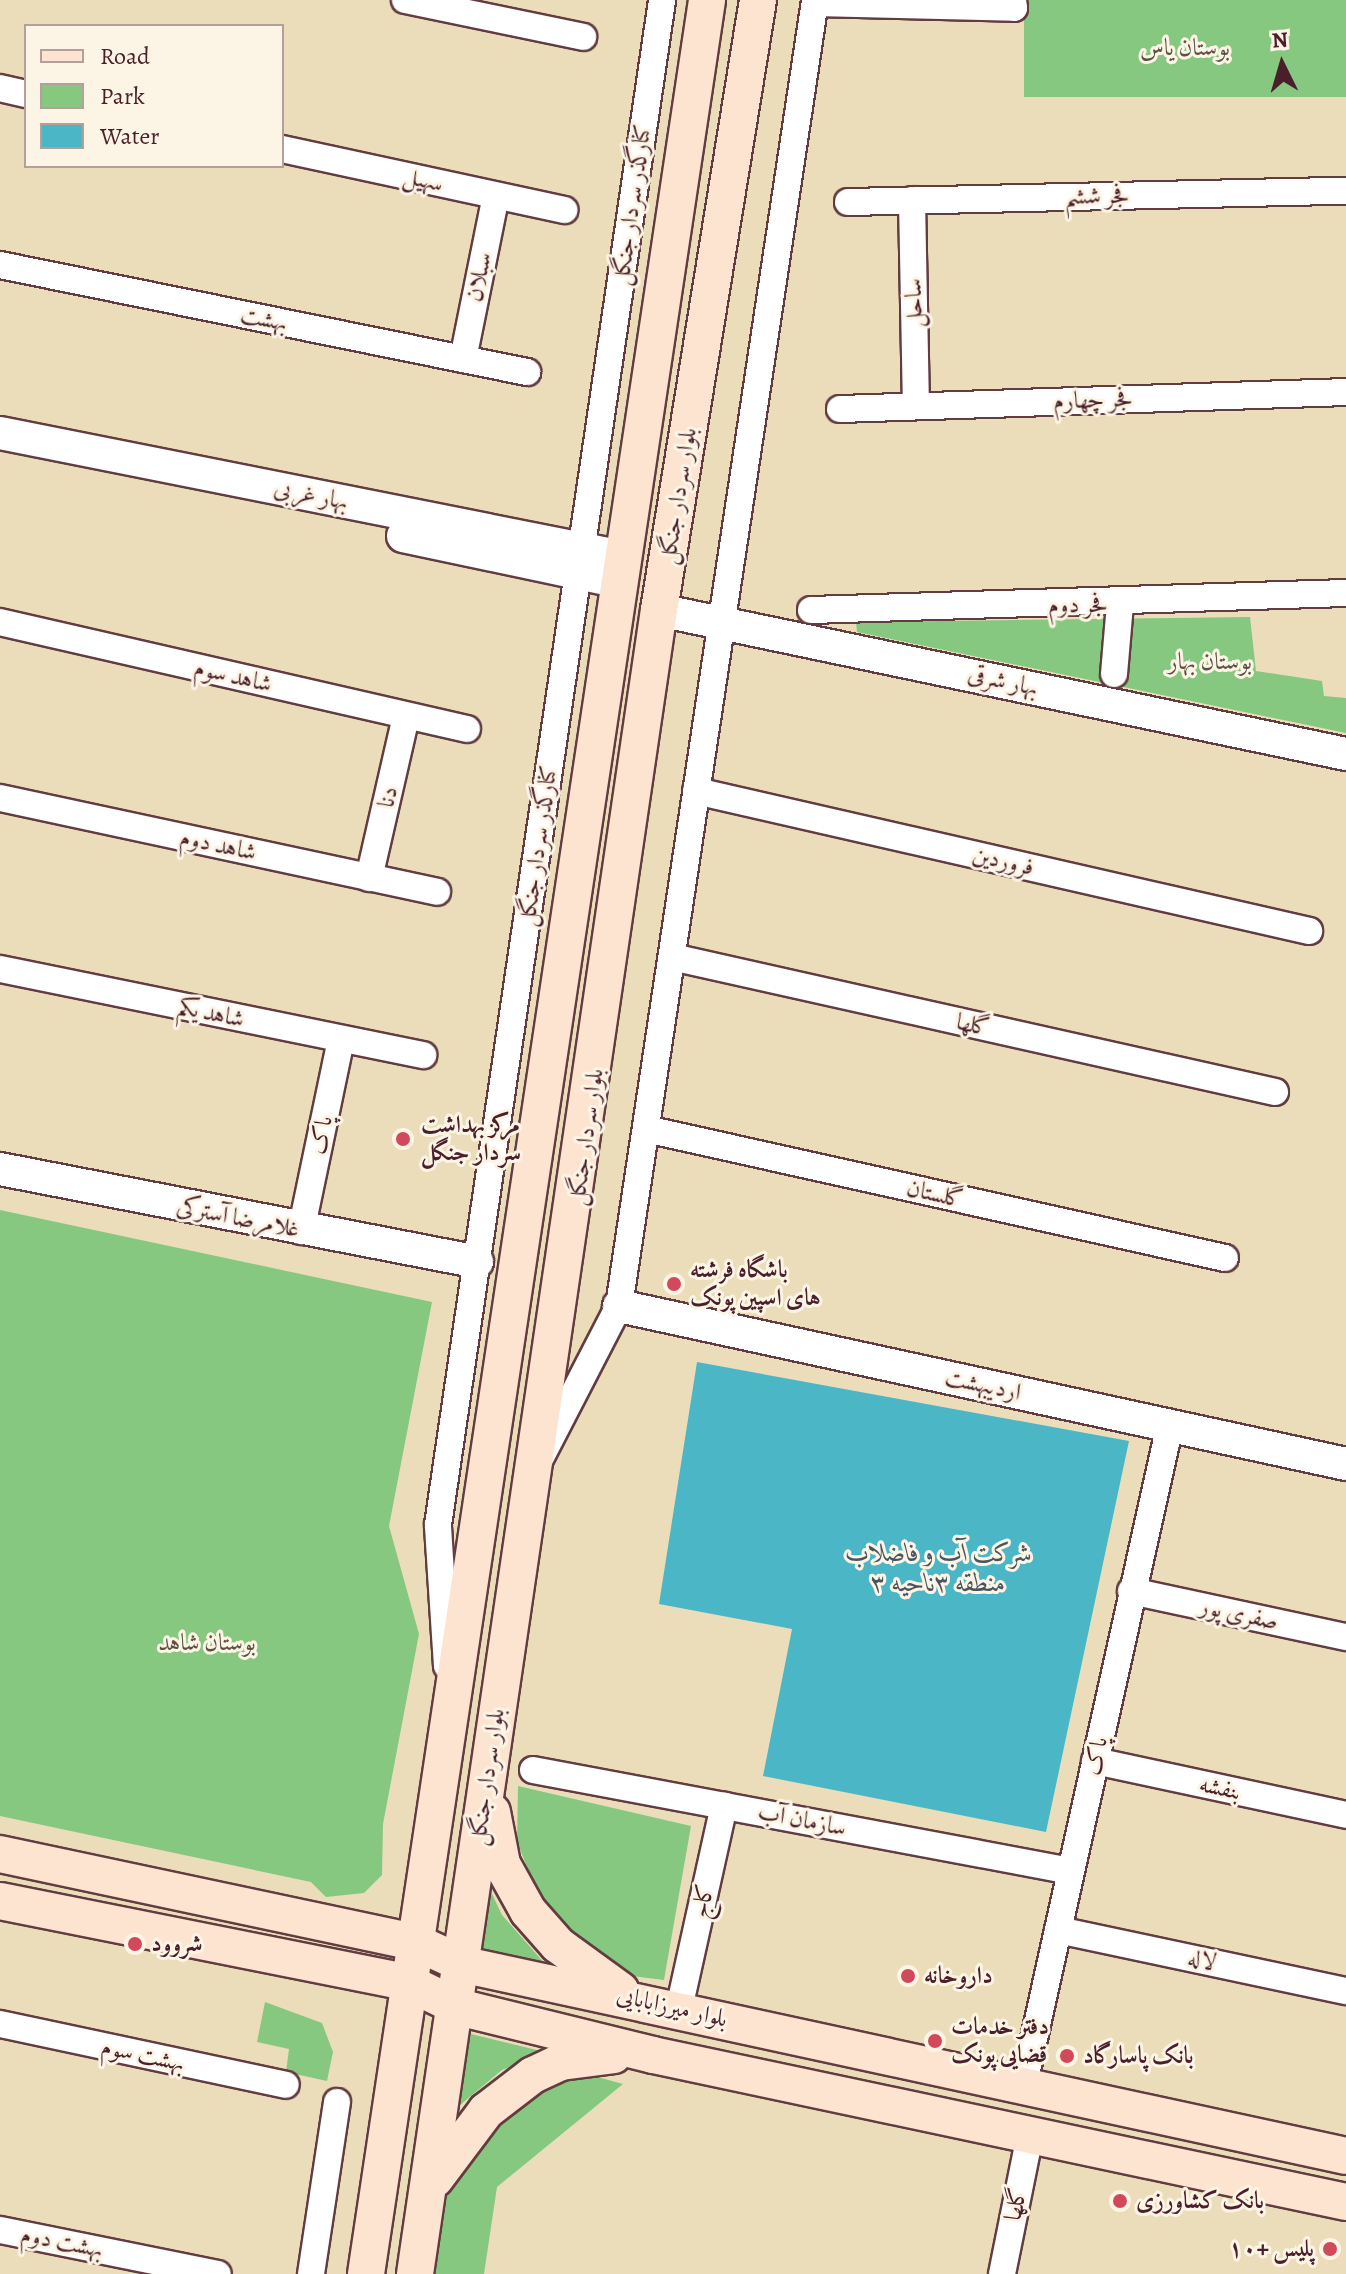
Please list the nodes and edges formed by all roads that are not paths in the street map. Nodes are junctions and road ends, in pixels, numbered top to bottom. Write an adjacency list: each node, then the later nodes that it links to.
1 (405, 0): 7 (street)
2 (662, 0): 25 (street, کنارگذر سردار جنگل)
3 (707, 0): 26 (main road, بلوار سردار جنگل)
4 (758, 0): 29 (main road, بلوار سردار جنگل)
5 (815, 1): 6 (street); 31 (street)
6 (1014, 4)
7 (477, 7): 8 (street)
8 (583, 37)
9 (0, 88): 10 (street)
10 (24, 94)
11 (284, 149): 13 (street, سهیل)
12 (1346, 191): 14 (street, فجر ششم)
13 (496, 196): 16 (street, سهیل); 18 (street, سبلان)
14 (912, 200): 15 (street, فجر ششم); 21 (street, ساحل)
15 (848, 202)
16 (565, 210)
17 (0, 265): 18 (street, بهشت)
18 (463, 359): 19 (street, بهشت)
19 (527, 372)
20 (1346, 392): 21 (street, فجر چهارم)
21 (916, 405): 22 (street, فجر چهارم)
22 (840, 409)
23 (0, 433): 25 (street, بهار غربی)
24 (0, 453): 25 (street, بهار غربی)
25 (580, 561): 26 (street, بهار غربی); 51 (street, کنارگذر سردار جنگل)
26 (621, 569): 58 (main road, بلوار سردار جنگل)
27 (1346, 593): 28 (street, فجر دوم)
28 (1120, 604): 30 (street, فجر دوم); 33 (street)
29 (659, 610): 31 (street, بهار شرقی); 54 (main road, بلوار سردار جنگل)
30 (811, 610)
31 (722, 621): 36 (street, بهار شرقی); 37 (street)
32 (0, 622): 34 (street, شاهد سوم)
33 (1114, 674)
34 (406, 716): 35 (street, شاهد سوم); 39 (street, دنا)
35 (467, 729)
36 (1346, 754)
37 (696, 791): 41 (street, فروردین); 42 (street)
38 (0, 798): 39 (street, شاهد دوم)
39 (369, 878): 40 (street, شاهد دوم)
40 (437, 892)
41 (1309, 931)
42 (672, 957): 46 (street, گلها); 47 (street)
43 (0, 969): 44 (street, شاهد یکم)
44 (341, 1040): 45 (street, شاهد یکم); 49 (street, پاک)
45 (423, 1055)
46 (1275, 1092)
47 (646, 1129): 50 (street, گلستان); 52 (street)
48 (0, 1169): 49 (street, غلامرضا آسترکی)
49 (301, 1231): 51 (street, غلامرضا آسترکی)
50 (1225, 1258)
51 (477, 1262): 58 (street, کنارگذر سردار جنگل)
52 (619, 1306): 53 (street, اردیبهشت); 54 (street)
53 (1170, 1425): 55 (street, اردیبهشت); 56 (street, پاک)
54 (541, 1457): 61 (main road, بلوار سردار جنگل)
55 (1346, 1464)
56 (1131, 1591): 57 (street, صفری پور); 59 (street, پاک)
57 (1346, 1637)
58 (450, 1693): 68 (main road, بلوار سردار جنگل)
59 (1095, 1761): 63 (street, بنفشه); 65 (street, پاک)
60 (533, 1770): 62 (street, سازمان آب)
61 (485, 1778): 69 (main road, بلوار سردار جنگل); 73 (main road)
62 (724, 1806): 65 (street, سازمان آب); 72 (street, کاج)
63 (1346, 1815)
64 (0, 1854): 68 (main road, بلوار میرزابابایی)
65 (1071, 1871): 67 (street, پاک)
66 (0, 1901): 70 (main road, بلوار میرزابابایی)
67 (1058, 1930): 71 (street, لاله); 78 (street, پاک)
68 (415, 1942): 69 (main road, بلوار میرزابابایی); 70 (main road, بلوار سردار جنگل)
69 (465, 1965): 73 (main road, بلوار میرزابابایی); 74 (main road, بلوار سردار جنگل)
70 (409, 1983): 74 (main road, بلوار میرزابابایی); 88 (main road, بلوار سردار جنگل)
71 (1346, 1991)
72 (682, 1995)
73 (632, 1997): 78 (main road, بلوار میرزابابایی)
74 (458, 2007): 76 (main road, بلوار میرزابابایی); 82 (main road, بلوار سردار جنگل)
75 (0, 2024): 77 (street, بهشت سوم)
76 (653, 2055): 80 (main road, بلوار میرزابابایی); 82 (main road)
77 (286, 2085)
78 (1023, 2088): 81 (main road, بلوار میرزابابایی)
79 (337, 2102): 87 (street)
80 (1030, 2135): 83 (main road, بلوار میرزابابایی); 90 (street, گلها)
81 (1346, 2156)
82 (432, 2183): 89 (main road, بلوار سردار جنگل)
83 (1346, 2202)
84 (0, 2230): 85 (street, بهشت دوم)
85 (162, 2268): 86 (street, بهشت دوم)
86 (218, 2274)
87 (311, 2274)
88 (366, 2274)
89 (415, 2274)
90 (1002, 2274)

